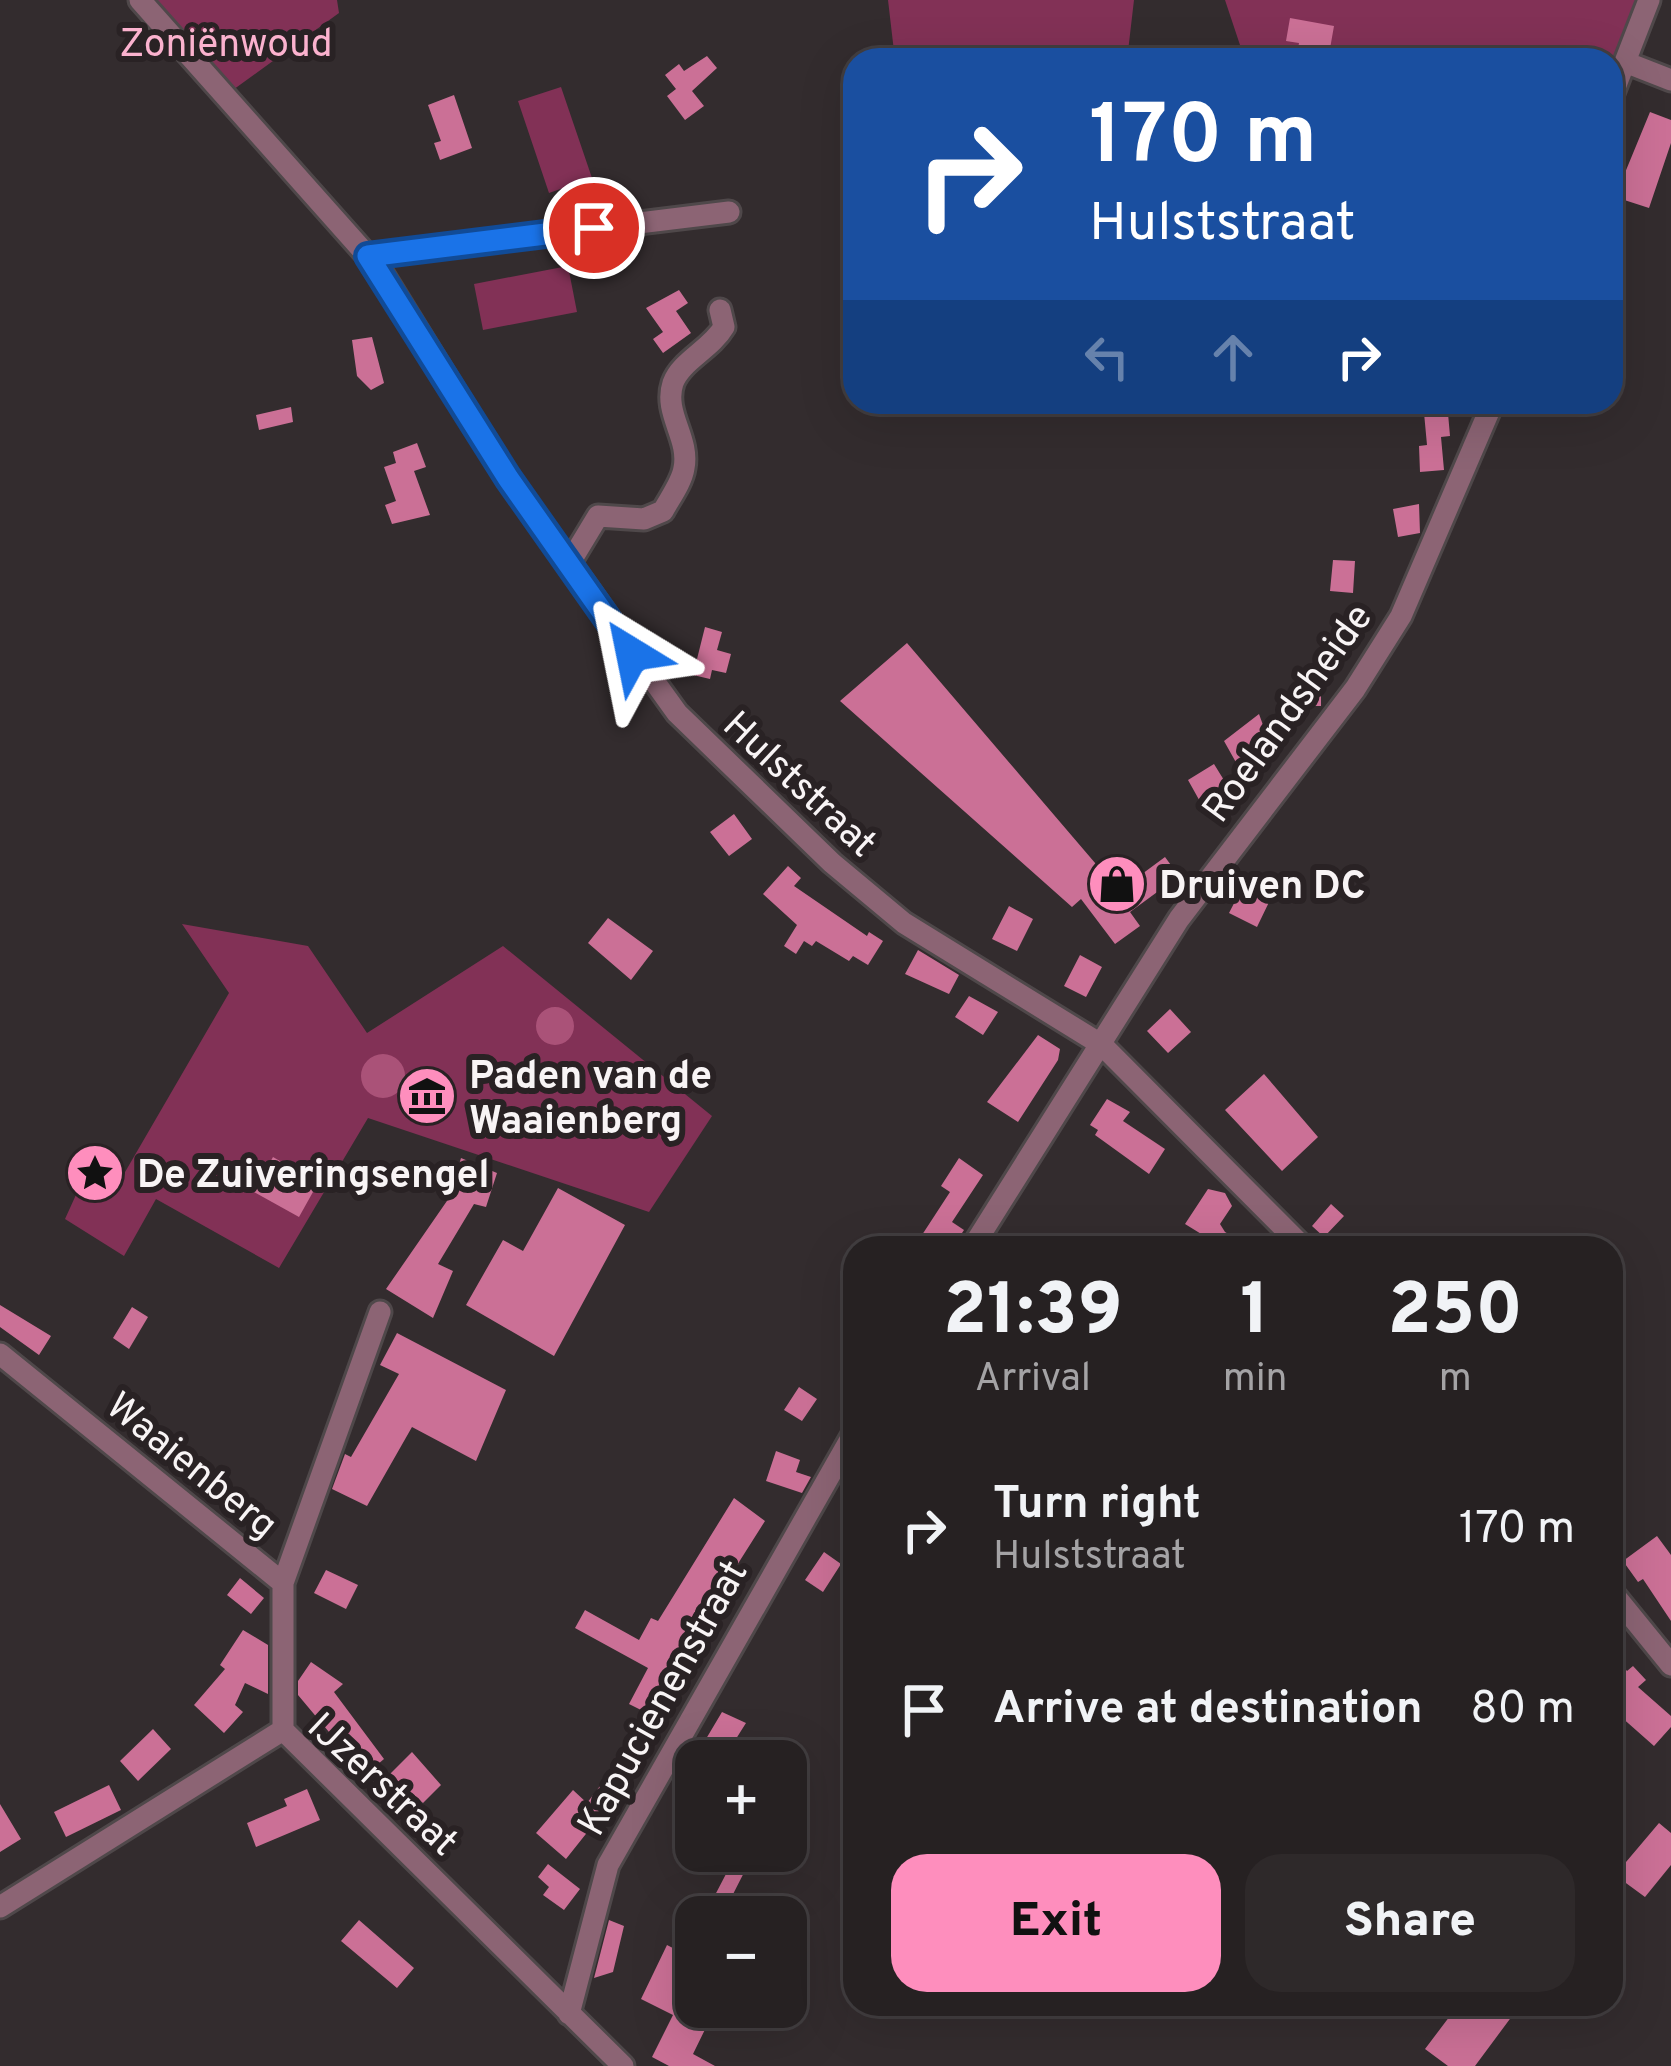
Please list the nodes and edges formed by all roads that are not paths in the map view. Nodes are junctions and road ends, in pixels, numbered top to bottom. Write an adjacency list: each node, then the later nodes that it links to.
1 (140, 0): 7 (street, Hulststraat)
2 (1648, 0): 3 (street)
3 (1625, 62): 4 (street); 5 (street)
4 (1623, 67)
5 (1671, 80)
6 (729, 212): 7 (street)
7 (368, 256): 10 (street, Hulststraat)
8 (720, 310): 10 (street)
9 (1487, 414): 11 (street, Roelandsheide)
10 (569, 564): 11 (street, Hulststraat)
11 (1102, 1045): 12 (street); 13 (street, Hulststraat)
12 (980, 1236)
13 (1292, 1236)
14 (380, 1312): 17 (street)
15 (0, 1354): 17 (street, Waaienberg)
16 (843, 1452): 22 (street, Kapucienenstraat)
17 (283, 1583): 20 (street, Waaienberg)
18 (1623, 1606): 19 (street)
19 (1671, 1665)
20 (284, 1730): 21 (street, IJzerstraat); 22 (street, IJzerstraat)
21 (0, 1906)
22 (569, 2014): 23 (street, IJzerstraat)
23 (623, 2066)

